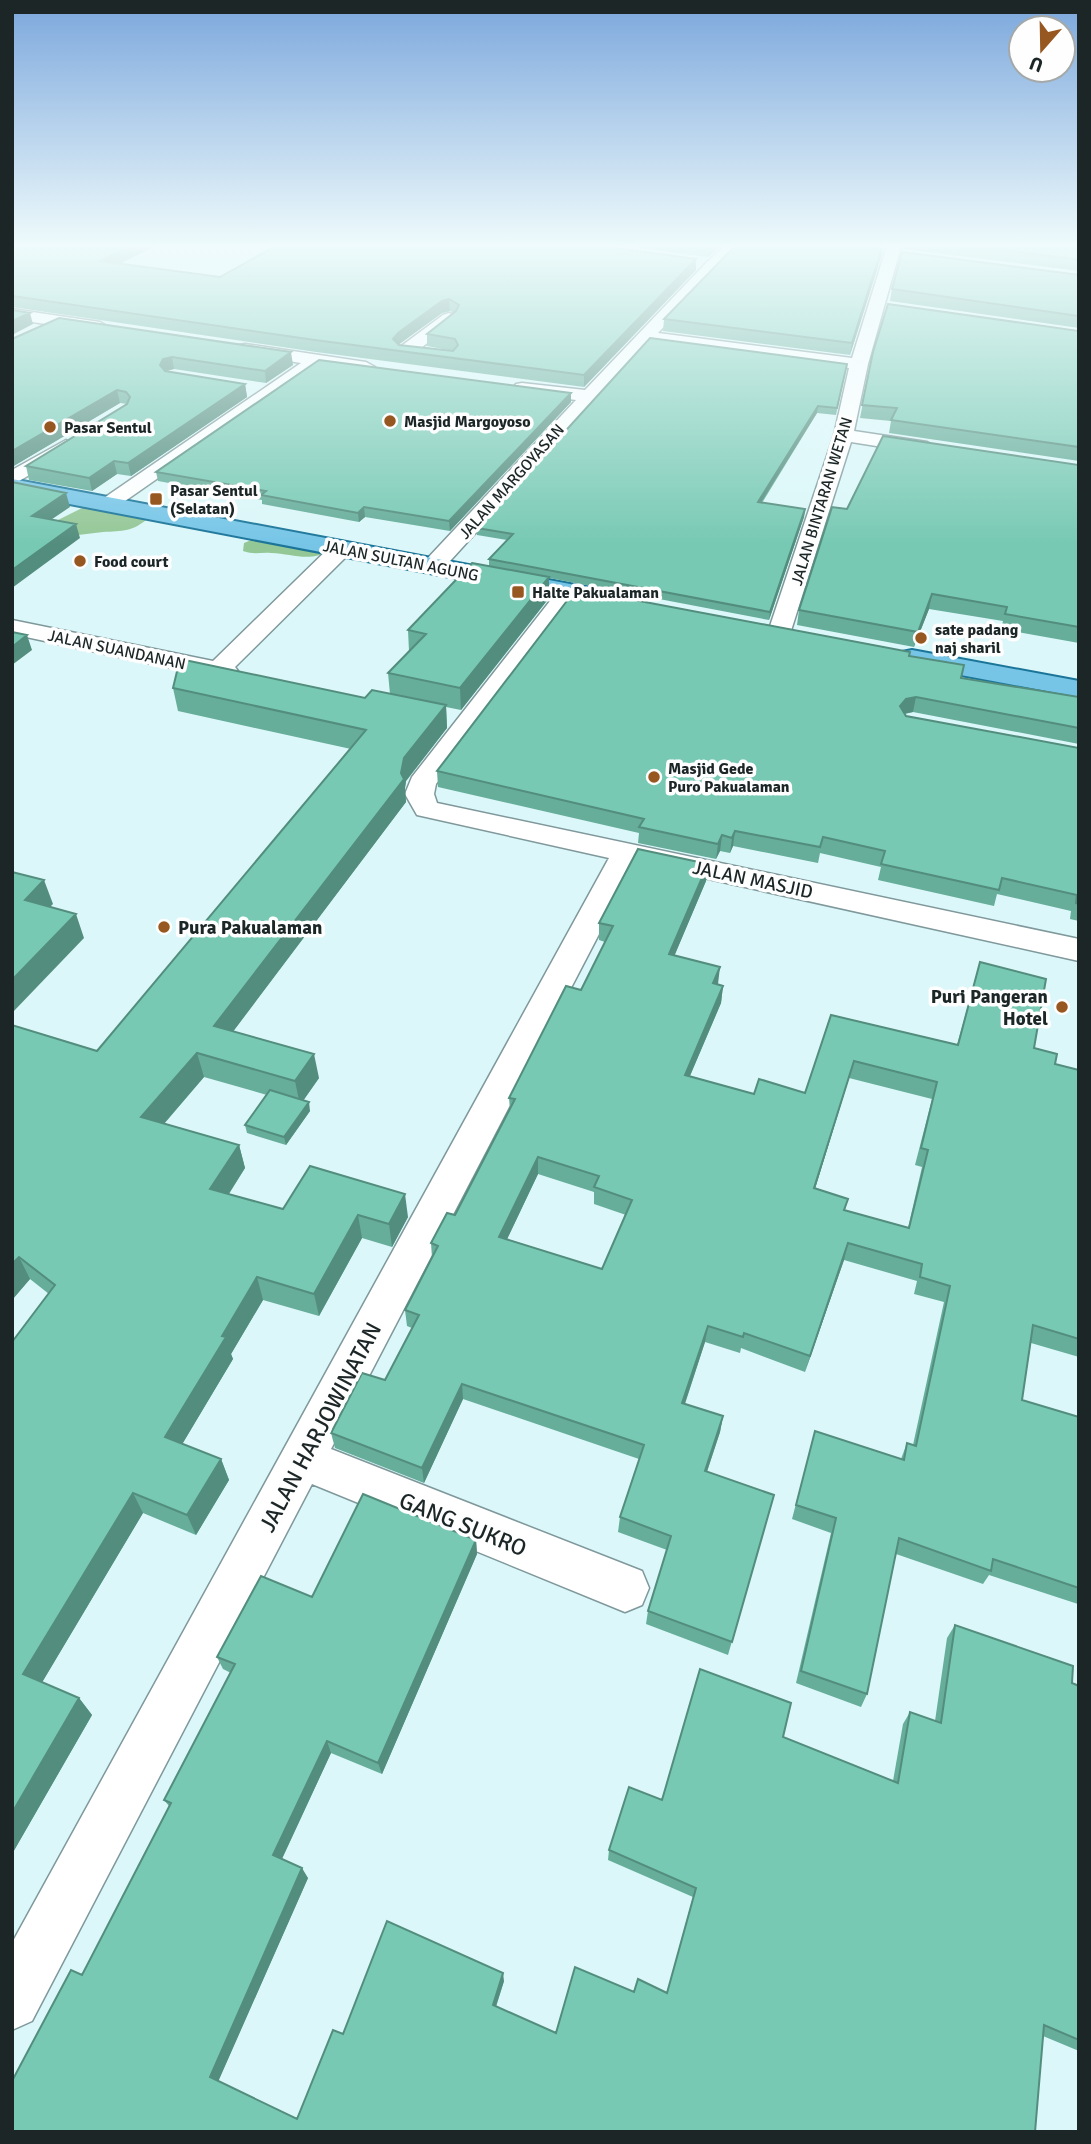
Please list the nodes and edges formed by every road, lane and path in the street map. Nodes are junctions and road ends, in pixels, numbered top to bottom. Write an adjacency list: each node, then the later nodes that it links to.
1 (415, 344): 6 (street)
2 (637, 344): 13 (street, JALAN MARGOYASAN)
3 (709, 344): 9 (street)
4 (868, 344): 9 (street, JALAN BINTARAN WETAN)
5 (225, 346): 8 (street)
6 (406, 351): 7 (street); 8 (street)
7 (466, 359)
8 (316, 360): 12 (street)
9 (859, 363): 14 (street, JALAN BINTARAN WETAN)
10 (510, 386): 13 (street, JALAN MARGOYASAN)
11 (247, 388): 12 (street)
12 (272, 392): 19 (street)
13 (588, 396): 21 (street, JALAN MARGOYASAN)
14 (844, 435): 16 (street); 26 (street, JALAN BINTARAN WETAN)
15 (78, 438): 17 (street)
16 (940, 450)
17 (12, 479)
18 (12, 486): 19 (main road, JALAN SULTAN AGUNG)
19 (108, 504): 20 (main road, JALAN SULTAN AGUNG)
20 (342, 548): 21 (main road, JALAN SULTAN AGUNG); 29 (street)
21 (433, 566): 22 (main road, JALAN SULTAN AGUNG)
22 (569, 592): 23 (main road, JALAN SULTAN AGUNG); 32 (street, JALAN MASJID)
23 (648, 607)
24 (12, 626): 29 (street, JALAN SUANDANAN)
25 (754, 627): 26 (main road)
26 (780, 632): 27 (main road)
27 (807, 637)
28 (888, 653): 31 (main road)
29 (218, 670): 30 (street, JALAN SUANDANAN)
30 (244, 675)
31 (1079, 689)
32 (627, 852): 33 (street, JALAN MASJID); 34 (street, JALAN HARJOWINATAN)
33 (1079, 950)
34 (302, 1460): 35 (street, GANG SUKRO); 36 (street, JALAN HARJOWINATAN)
35 (625, 1588)
36 (12, 2001)

